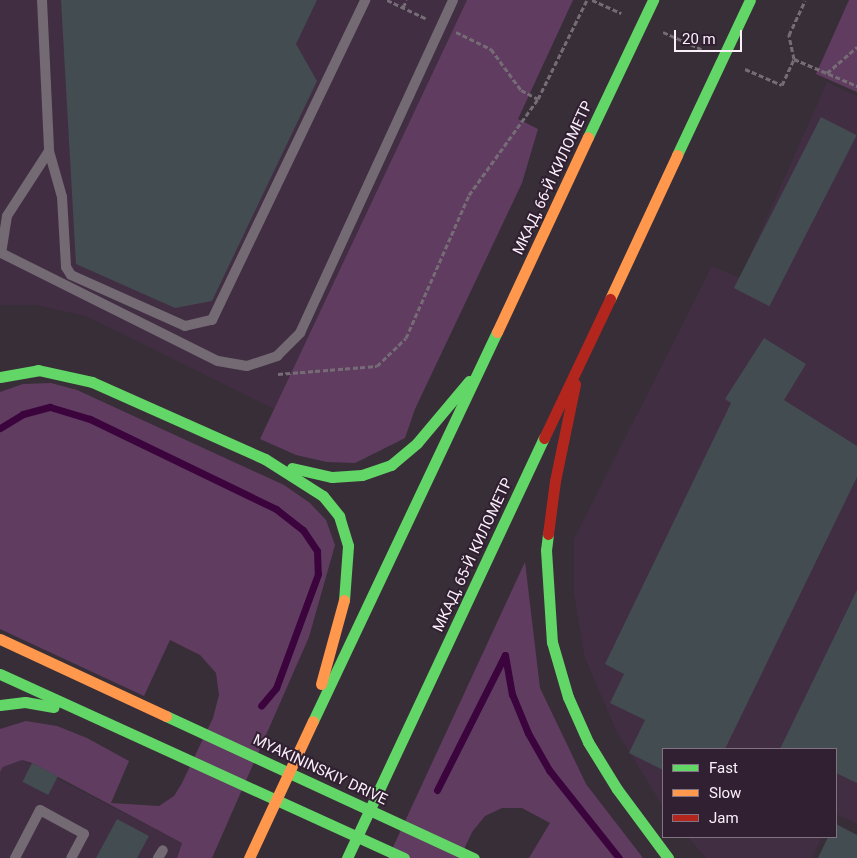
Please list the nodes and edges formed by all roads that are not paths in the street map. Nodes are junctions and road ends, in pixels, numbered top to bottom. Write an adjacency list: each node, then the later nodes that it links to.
1 (42, 0): 6 (lane)
2 (365, 0): 6 (lane)
3 (452, 0): 6 (lane)
4 (652, 0): 8 (main road, МКАД, 66-Й КИЛОМЕТР)
5 (750, 0): 7 (main road, МКАД, 65-Й КИЛОМЕТР)
6 (49, 151)
7 (579, 364): 19 (main road, МКАД, 65-Й КИЛОМЕТР); 22 (main road)
8 (480, 368): 10 (main road); 15 (main road)
9 (0, 377): 10 (main road)
10 (265, 459): 15 (main road)
11 (0, 639): 21 (main road, MYAKININSKIY DRIVE)
12 (0, 674): 14 (main road)
13 (0, 705): 14 (main road)
14 (140, 738): 20 (main road)
15 (299, 755): 18 (main road)
16 (14, 858): 17 (lane)
17 (71, 858)
18 (249, 858)
19 (348, 858)
20 (404, 858)
21 (474, 858)
22 (668, 858)

